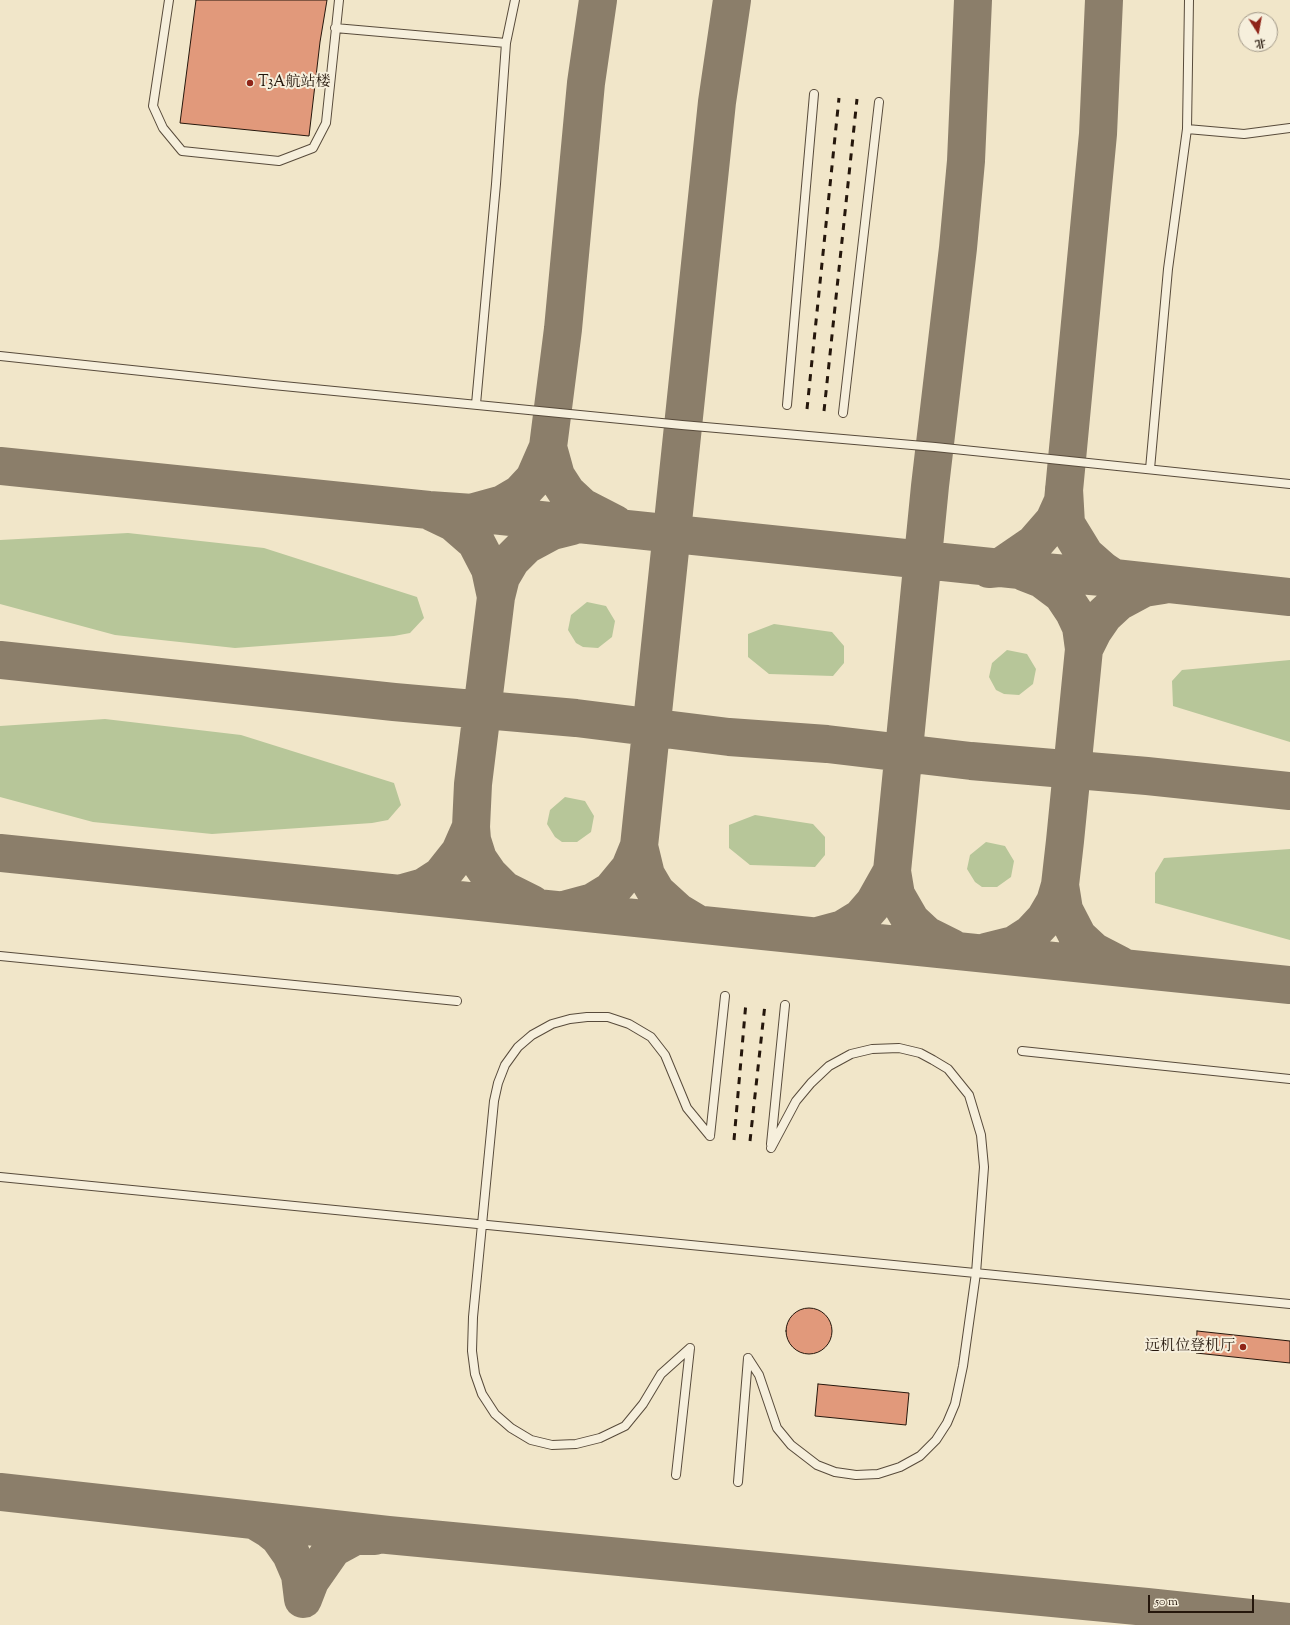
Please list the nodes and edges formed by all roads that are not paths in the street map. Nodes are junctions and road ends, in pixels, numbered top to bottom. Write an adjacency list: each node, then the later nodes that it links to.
1 (169, 0): 5 (lane)
2 (339, 0): 5 (lane)
3 (515, 0): 6 (lane)
4 (1189, 0): 10 (lane)
5 (335, 28): 6 (lane)
6 (506, 43): 12 (lane)
7 (814, 94): 13 (lane)
8 (879, 102): 14 (lane)
9 (1290, 128): 10 (lane)
10 (1187, 129): 15 (lane)
11 (0, 356): 12 (lane)
12 (476, 404): 15 (lane)
13 (787, 405)
14 (843, 413)
15 (1150, 469): 16 (lane)
16 (1290, 484)
17 (0, 956): 19 (lane)
18 (725, 996): 24 (lane)
19 (457, 1001)
20 (785, 1005): 25 (lane)
21 (1022, 1051): 22 (lane)
22 (1290, 1079)
23 (0, 1177): 24 (lane)
24 (481, 1225): 25 (lane); 27 (lane)
25 (976, 1273): 26 (lane); 28 (lane)
26 (1290, 1304)
27 (676, 1475)
28 (738, 1482)

